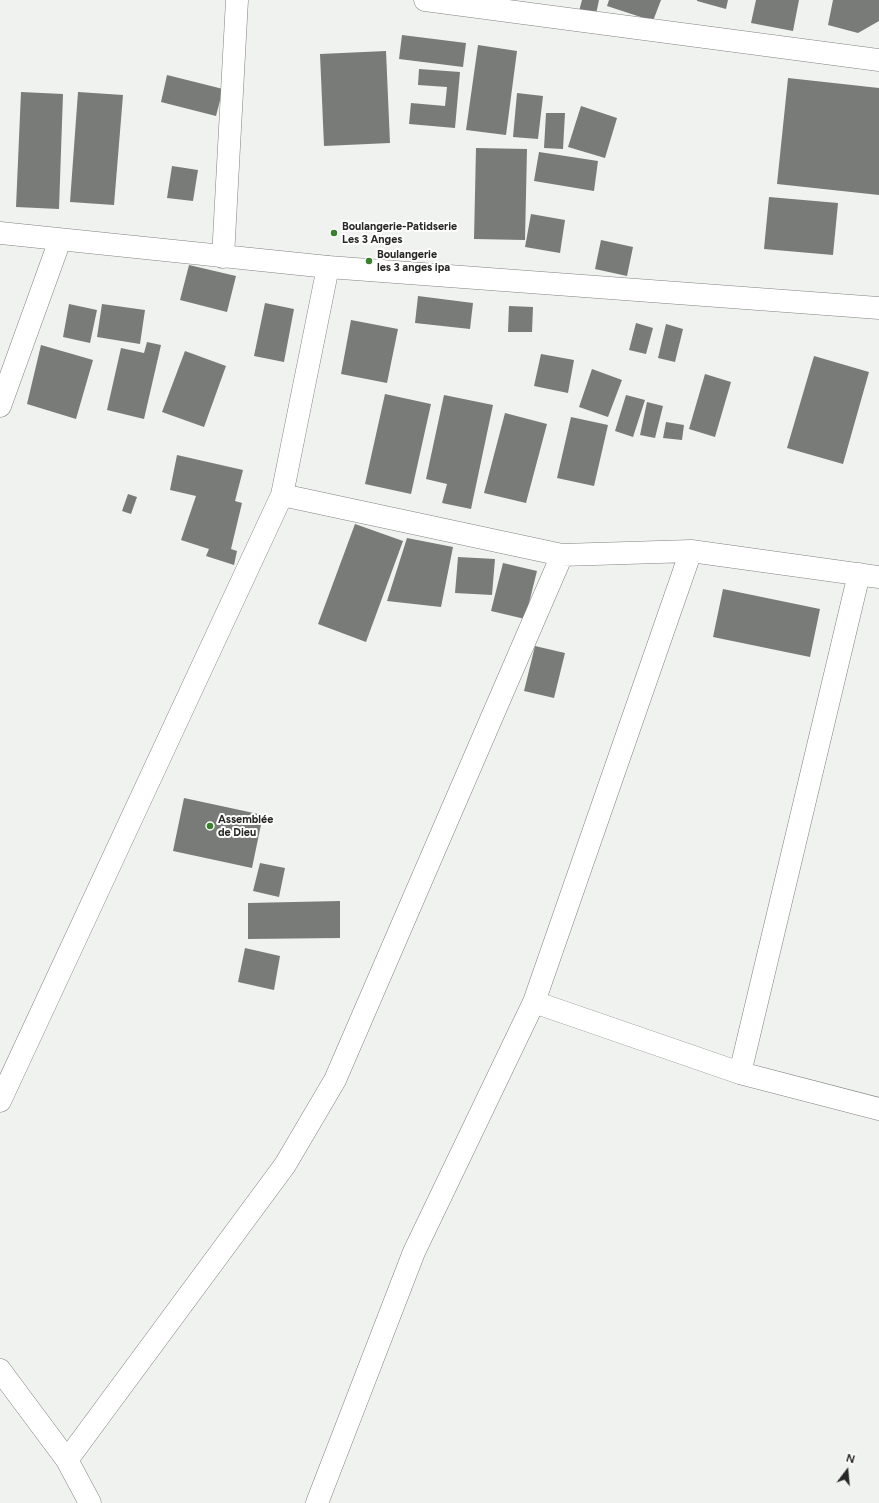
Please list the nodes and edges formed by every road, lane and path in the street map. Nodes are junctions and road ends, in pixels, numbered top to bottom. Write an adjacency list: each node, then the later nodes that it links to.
1 (237, 0): 6 (street)
2 (425, 0): 3 (street)
3 (879, 60)
4 (0, 233): 5 (street)
5 (60, 240): 6 (street); 9 (street)
6 (224, 257): 7 (street)
7 (328, 267): 8 (street); 10 (street)
8 (879, 308)
9 (0, 406)
10 (282, 495): 12 (street); 16 (street)
11 (691, 551): 12 (street); 13 (street); 14 (street)
12 (562, 555): 19 (street)
13 (869, 576): 15 (street)
14 (534, 1002): 15 (street); 21 (street)
15 (740, 1073): 17 (street)
16 (0, 1101)
17 (879, 1109)
18 (0, 1370): 19 (street)
19 (67, 1460): 20 (street)
20 (90, 1503)
21 (317, 1503)

